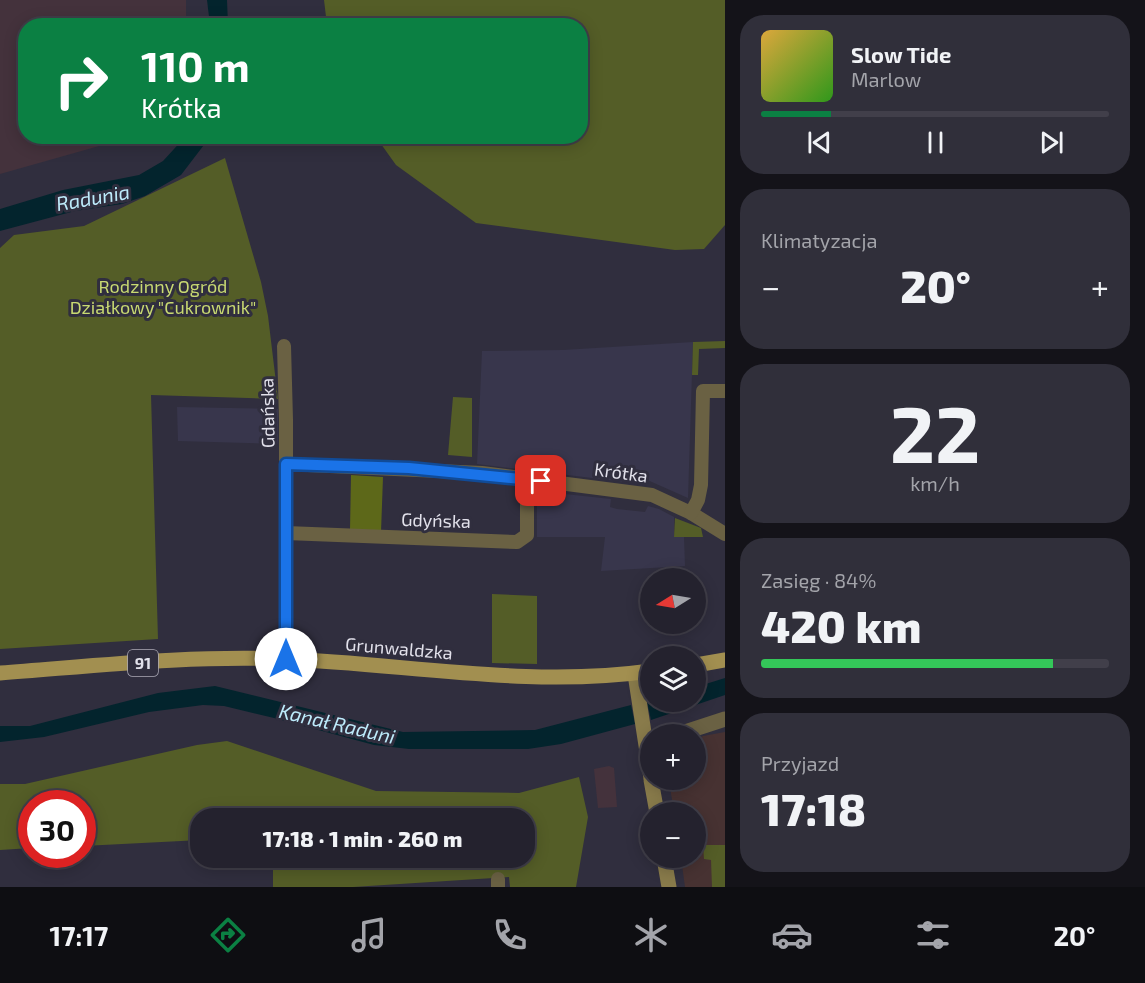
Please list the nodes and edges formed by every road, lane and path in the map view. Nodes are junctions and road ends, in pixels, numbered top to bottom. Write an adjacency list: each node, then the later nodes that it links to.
1 (284, 346): 3 (street, Gdańska)
2 (725, 391): 5 (street)
3 (286, 464): 4 (street, Krótka); 6 (street, Gdańska)
4 (527, 480): 5 (street, Krótka); 6 (street, Gdyńska)
5 (691, 513): 7 (street, Krótka)
6 (286, 533): 8 (street, Gdańska)
7 (725, 534)
8 (286, 659): 11 (main road, Grunwaldzka / 91); 13 (main road, Grunwaldzka / 91)
9 (725, 660): 10 (main road)
10 (706, 663)
11 (0, 673)
12 (640, 673): 13 (main road, Grunwaldzka / 91)
13 (634, 674): 15 (main road)
14 (725, 719): 16 (street)
15 (643, 724)
16 (706, 725)
17 (666, 868): 18 (main road)
18 (669, 887)

